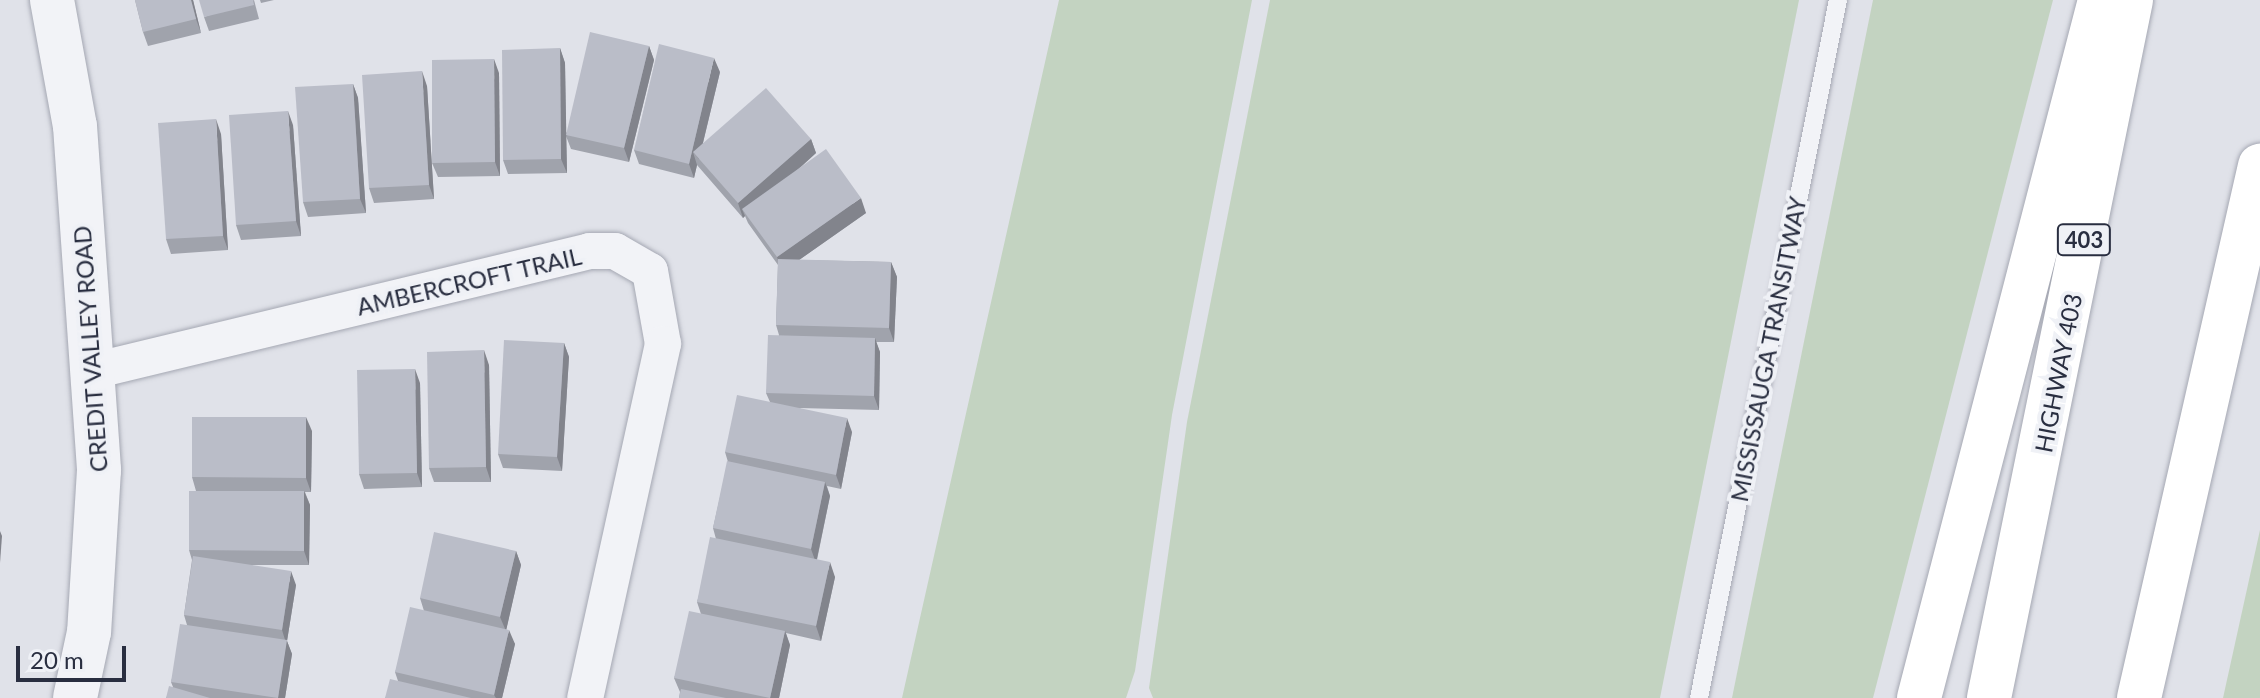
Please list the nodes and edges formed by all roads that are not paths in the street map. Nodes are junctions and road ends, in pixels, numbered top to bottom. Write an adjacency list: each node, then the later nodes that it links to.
1 (52, 0): 6 (street, CREDIT VALLEY ROAD)
2 (1838, 0): 10 (lane, MISSISSAUGA TRANSITWAY)
3 (2100, 0): 11 (highway)
4 (2131, 0): 12 (highway, HIGHWAY 403 / 403)
5 (2260, 166): 7 (highway)
6 (93, 371): 8 (street, CREDIT VALLEY ROAD); 9 (street, AMBERCROFT TRAIL)
7 (2152, 642): 13 (highway); 14 (highway)
8 (75, 698)
9 (585, 698)
10 (1699, 698)
11 (1919, 698)
12 (1989, 698)
13 (2139, 698)
14 (2169, 698)

